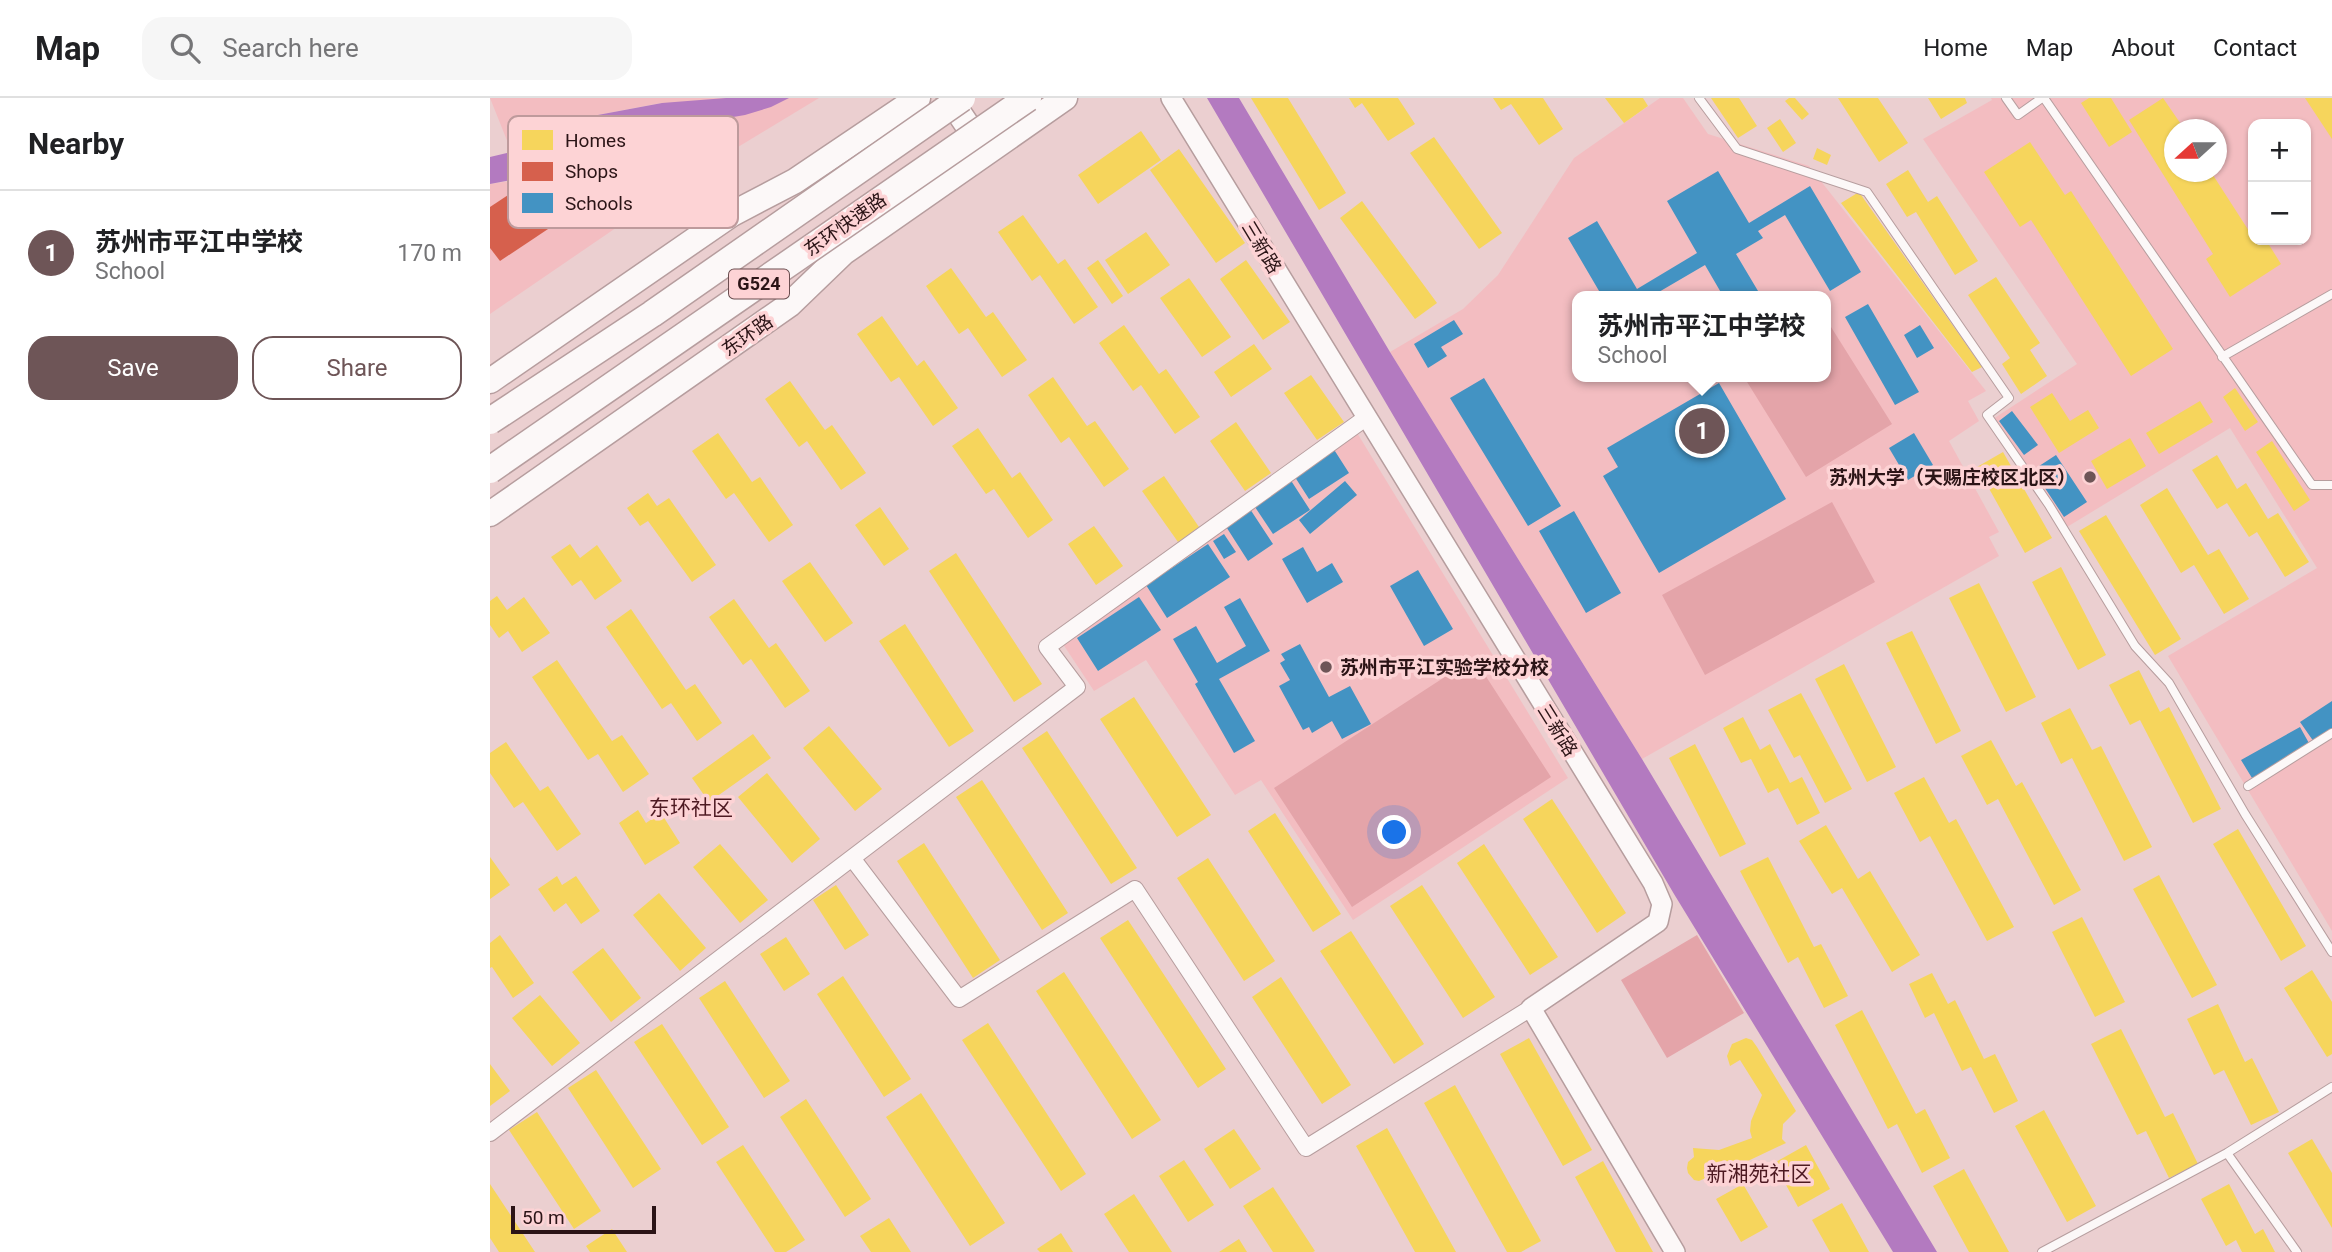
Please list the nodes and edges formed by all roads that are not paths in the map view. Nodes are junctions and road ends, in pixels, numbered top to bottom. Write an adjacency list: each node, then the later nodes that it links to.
1 (918, 98): 11 (main road)
2 (949, 98): 10 (main road)
3 (962, 98): 17 (highway, 东环快速路 / G524, bridge)
4 (1028, 98): 18 (highway, 东环快速路 / G524, bridge)
5 (1171, 98): 16 (street, 三新路)
6 (1699, 98): 24 (lane)
7 (2006, 98): 8 (lane)
8 (2043, 98): 14 (lane)
9 (1061, 99): 10 (main road, 东环路)
10 (986, 153): 20 (main road, 东环路)
11 (738, 211)
12 (712, 228): 15 (main road)
13 (2332, 294): 14 (lane)
14 (2222, 357): 19 (lane)
15 (490, 381)
16 (1367, 417): 23 (street); 25 (street, 三新路)
17 (490, 421)
18 (490, 470)
19 (2332, 485)
20 (490, 514)
21 (2332, 733): 22 (lane)
22 (2248, 786)
23 (852, 858): 25 (street); 27 (street)
24 (2332, 952)
25 (1531, 1008): 29 (street)
26 (2332, 1087): 28 (lane)
27 (490, 1133)
28 (2227, 1153): 30 (lane); 31 (lane)
29 (1675, 1252)
30 (2042, 1252)
31 (2297, 1252)

